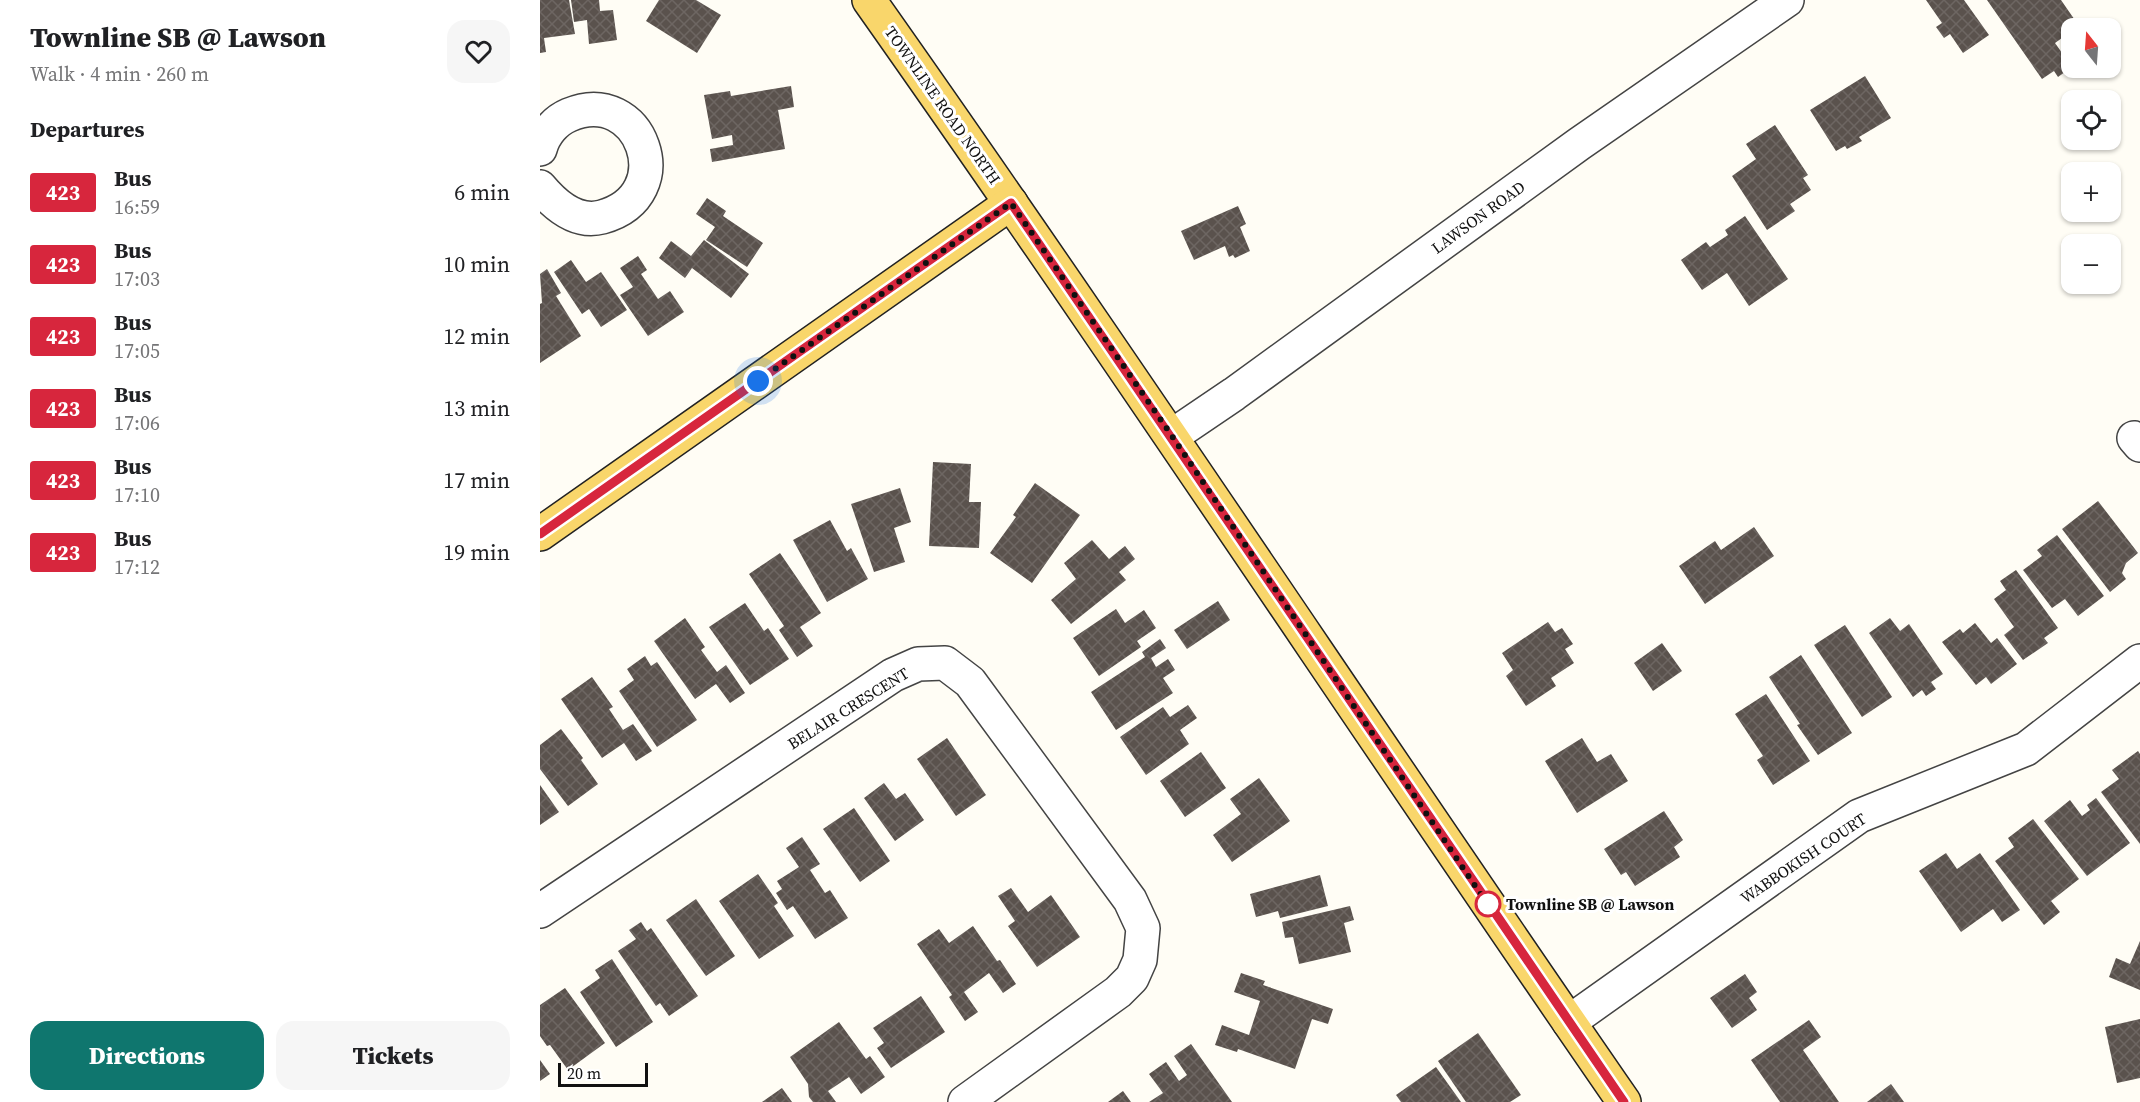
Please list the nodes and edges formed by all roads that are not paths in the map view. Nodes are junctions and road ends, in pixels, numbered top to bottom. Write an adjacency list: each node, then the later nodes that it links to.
1 (869, 0): 5 (main road, TOWNLINE ROAD NORTH)
2 (1787, 0): 6 (street, LAWSON ROAD)
3 (540, 149): 4 (street)
4 (540, 187)
5 (1011, 203): 6 (main road, TOWNLINE ROAD NORTH); 7 (main road)
6 (1172, 436): 10 (main road, TOWNLINE ROAD NORTH)
7 (540, 534)
8 (2140, 661): 10 (street, WABBOKISH COURT)
9 (540, 911): 11 (street, BELAIR CRESCENT)
10 (1569, 1022): 12 (main road, TOWNLINE ROAD NORTH)
11 (965, 1102)
12 (1624, 1102)

